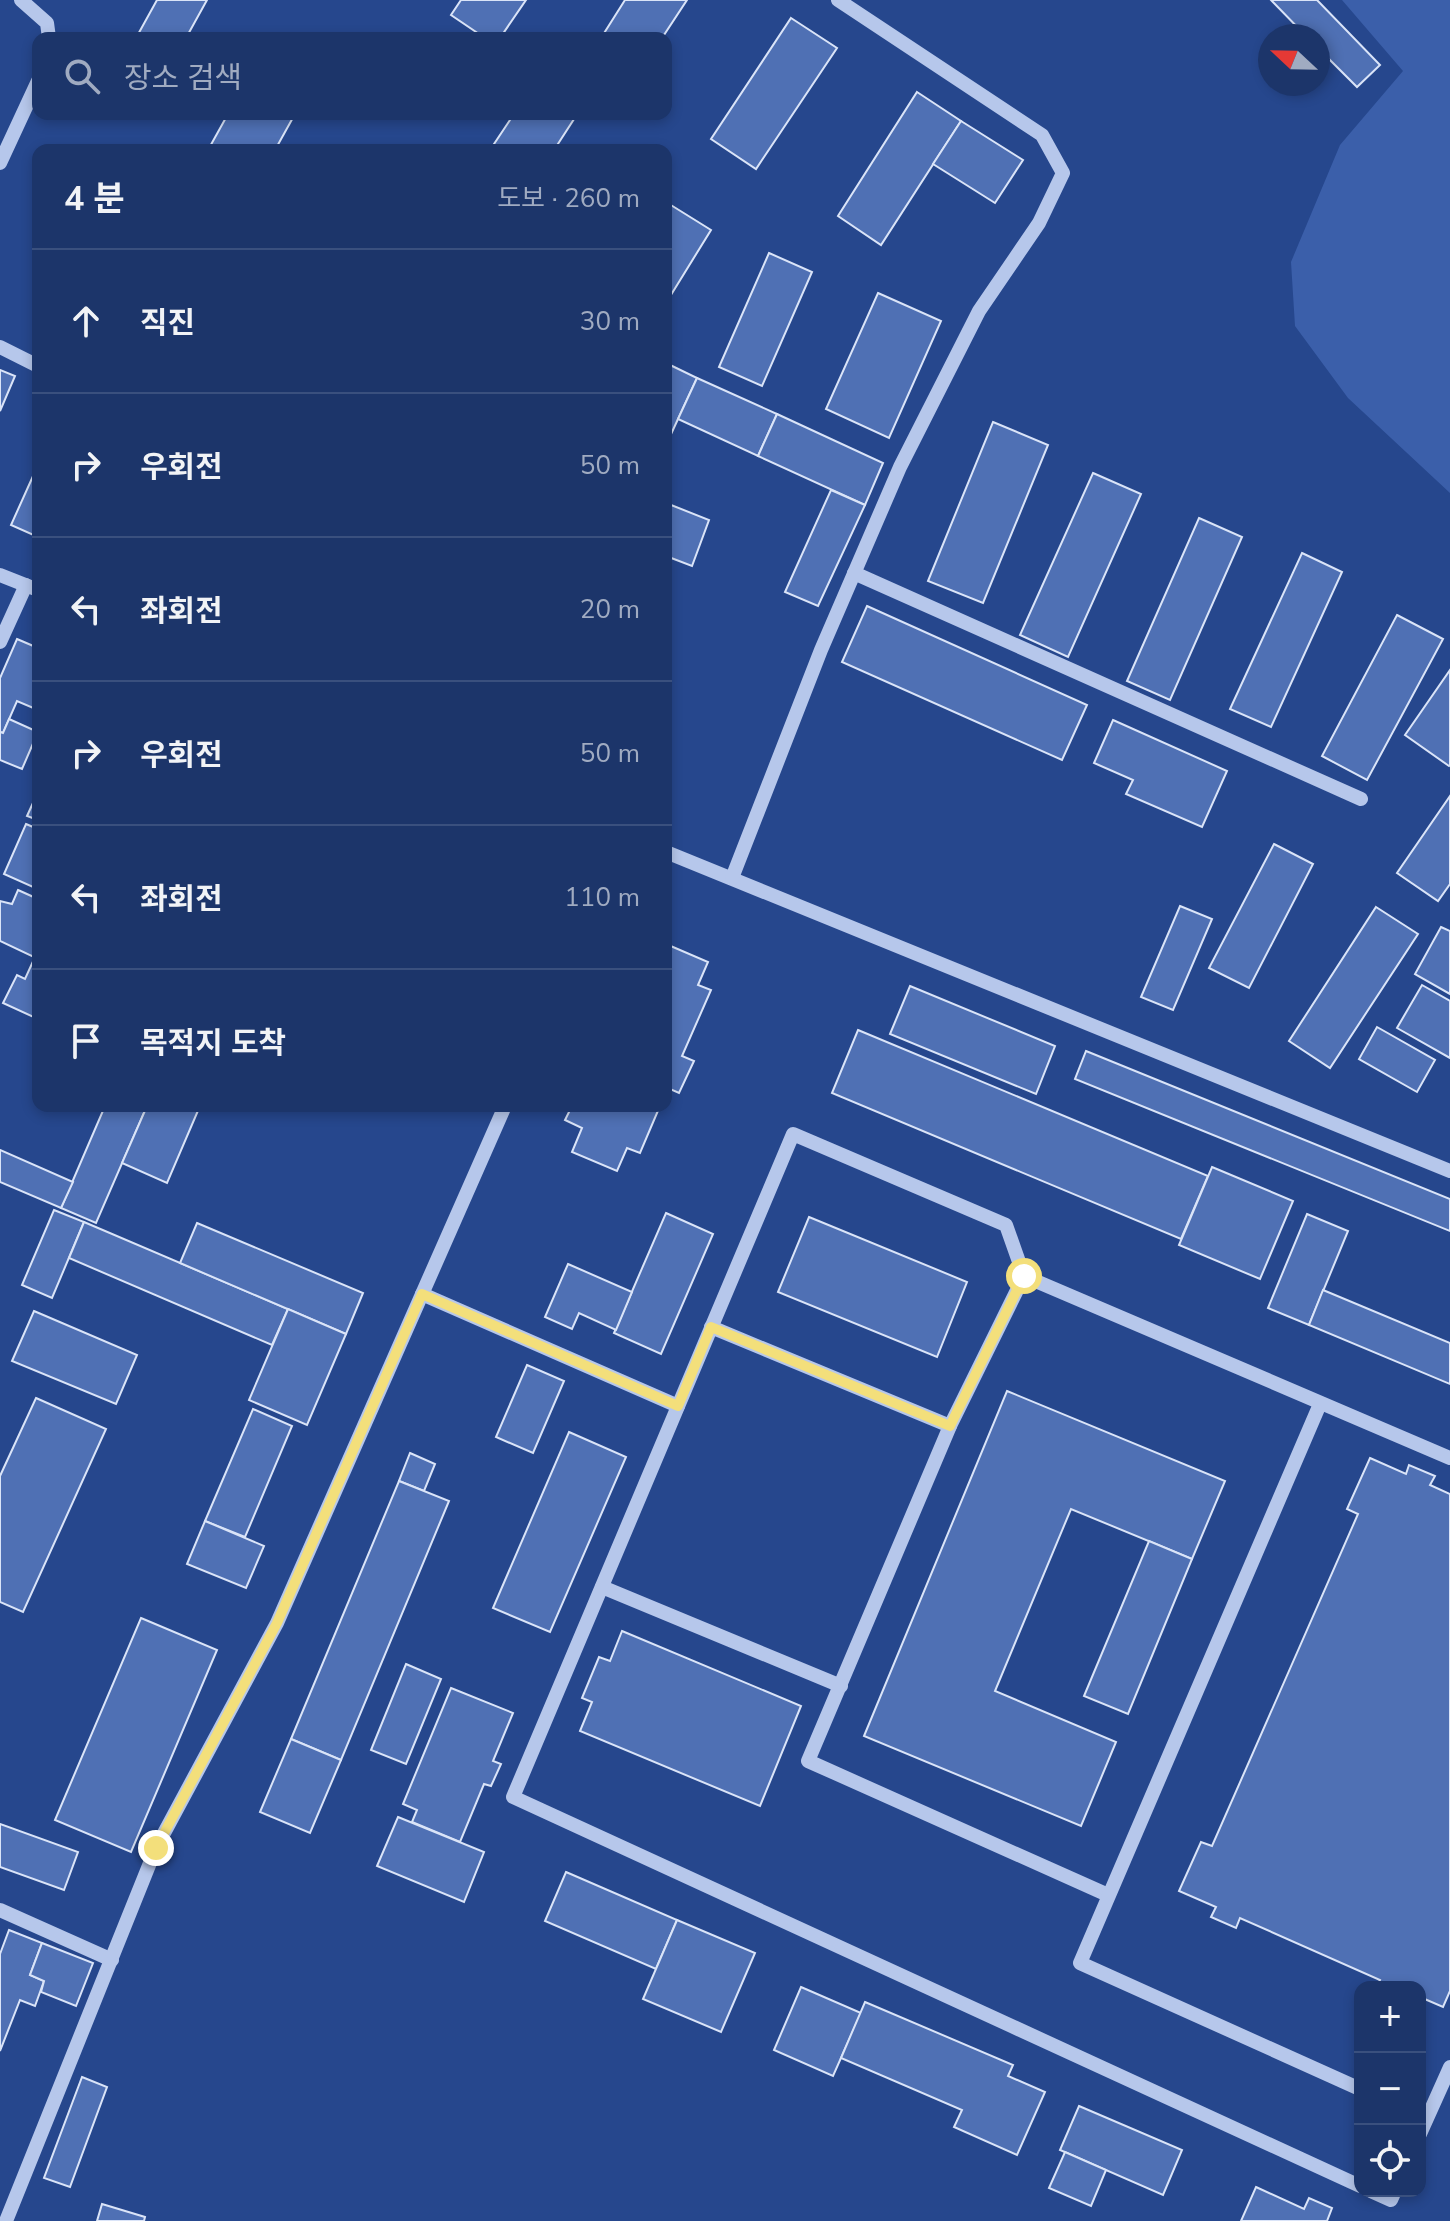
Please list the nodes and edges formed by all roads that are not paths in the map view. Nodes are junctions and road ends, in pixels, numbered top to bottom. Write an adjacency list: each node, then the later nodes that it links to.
1 (21, 0): 3 (street)
2 (838, 0): 8 (street)
3 (48, 32)
4 (32, 94): 5 (street)
5 (0, 163)
6 (0, 347): 7 (street)
7 (32, 363)
8 (854, 573): 12 (street); 14 (street)
9 (0, 575): 10 (street)
10 (32, 588): 11 (street)
11 (0, 642)
12 (1361, 799)
13 (672, 854): 14 (street)
14 (732, 878): 16 (street)
15 (502, 1112): 18 (street)
16 (1450, 1171)
17 (1024, 1276): 19 (street); 20 (street); 22 (street)
18 (422, 1294): 21 (street); 28 (street)
19 (711, 1327): 21 (street); 22 (street)
20 (1320, 1404): 23 (street); 26 (street)
21 (678, 1406): 24 (street)
22 (950, 1426): 25 (street)
23 (1450, 1458)
24 (602, 1587): 25 (street); 32 (street)
25 (841, 1686): 26 (street)
26 (1108, 1895): 30 (street)
27 (0, 1910): 28 (street)
28 (112, 1960): 33 (street)
29 (1450, 2067): 31 (street)
30 (1354, 2086)
31 (1426, 2112)
32 (1354, 2183)
33 (6, 2221)

